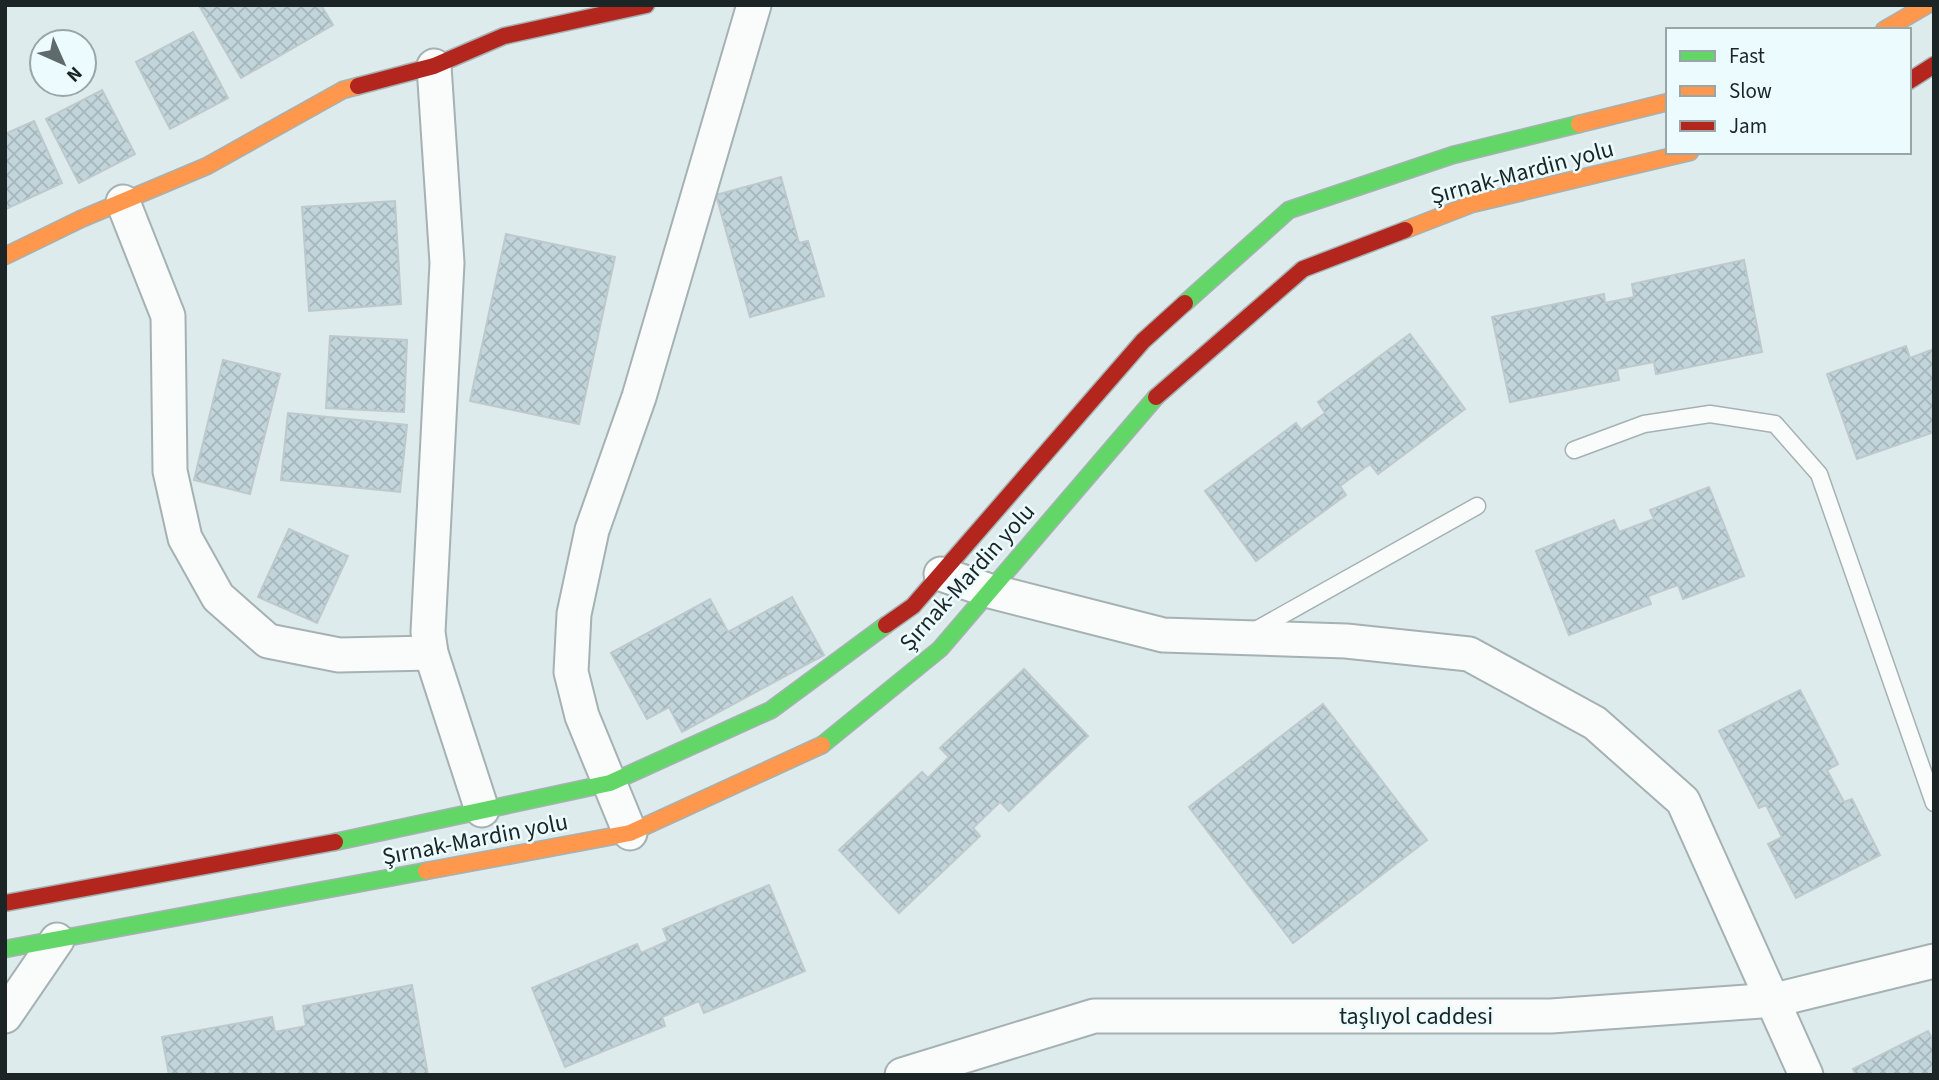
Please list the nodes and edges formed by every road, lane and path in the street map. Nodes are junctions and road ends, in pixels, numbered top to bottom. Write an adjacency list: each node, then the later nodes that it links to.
1 (646, 5): 6 (street)
2 (754, 5): 18 (street)
3 (1927, 5): 4 (street)
4 (1887, 28)
5 (1934, 65): 7 (street)
6 (435, 66): 10 (street); 17 (street)
7 (1911, 80)
8 (1666, 102): 14 (street, Şırnak-Mardin yolu)
9 (1681, 154): 15 (street, Şırnak-Mardin yolu)
10 (123, 202): 11 (street); 17 (street)
11 (5, 256)
12 (1574, 450): 19 (lane)
13 (1477, 506): 16 (lane)
14 (941, 574): 15 (street); 18 (street, Şırnak-Mardin yolu)
15 (990, 591): 16 (street); 21 (street, Şırnak-Mardin yolu)
16 (1243, 638): 26 (street)
17 (431, 653): 20 (street)
18 (610, 783): 20 (street, Şırnak-Mardin yolu); 21 (street)
19 (1934, 803)
20 (482, 810): 22 (street, Şırnak-Mardin yolu)
21 (630, 833): 23 (street, Şırnak-Mardin yolu)
22 (5, 903)
23 (57, 940): 24 (street, Şırnak-Mardin yolu); 27 (street)
24 (5, 949)
25 (1934, 961): 26 (street, taşlıyol caddesi)
26 (1774, 1000): 28 (street, taşlıyol caddesi); 29 (street)
27 (5, 1016)
28 (902, 1075)
29 (1806, 1075)

